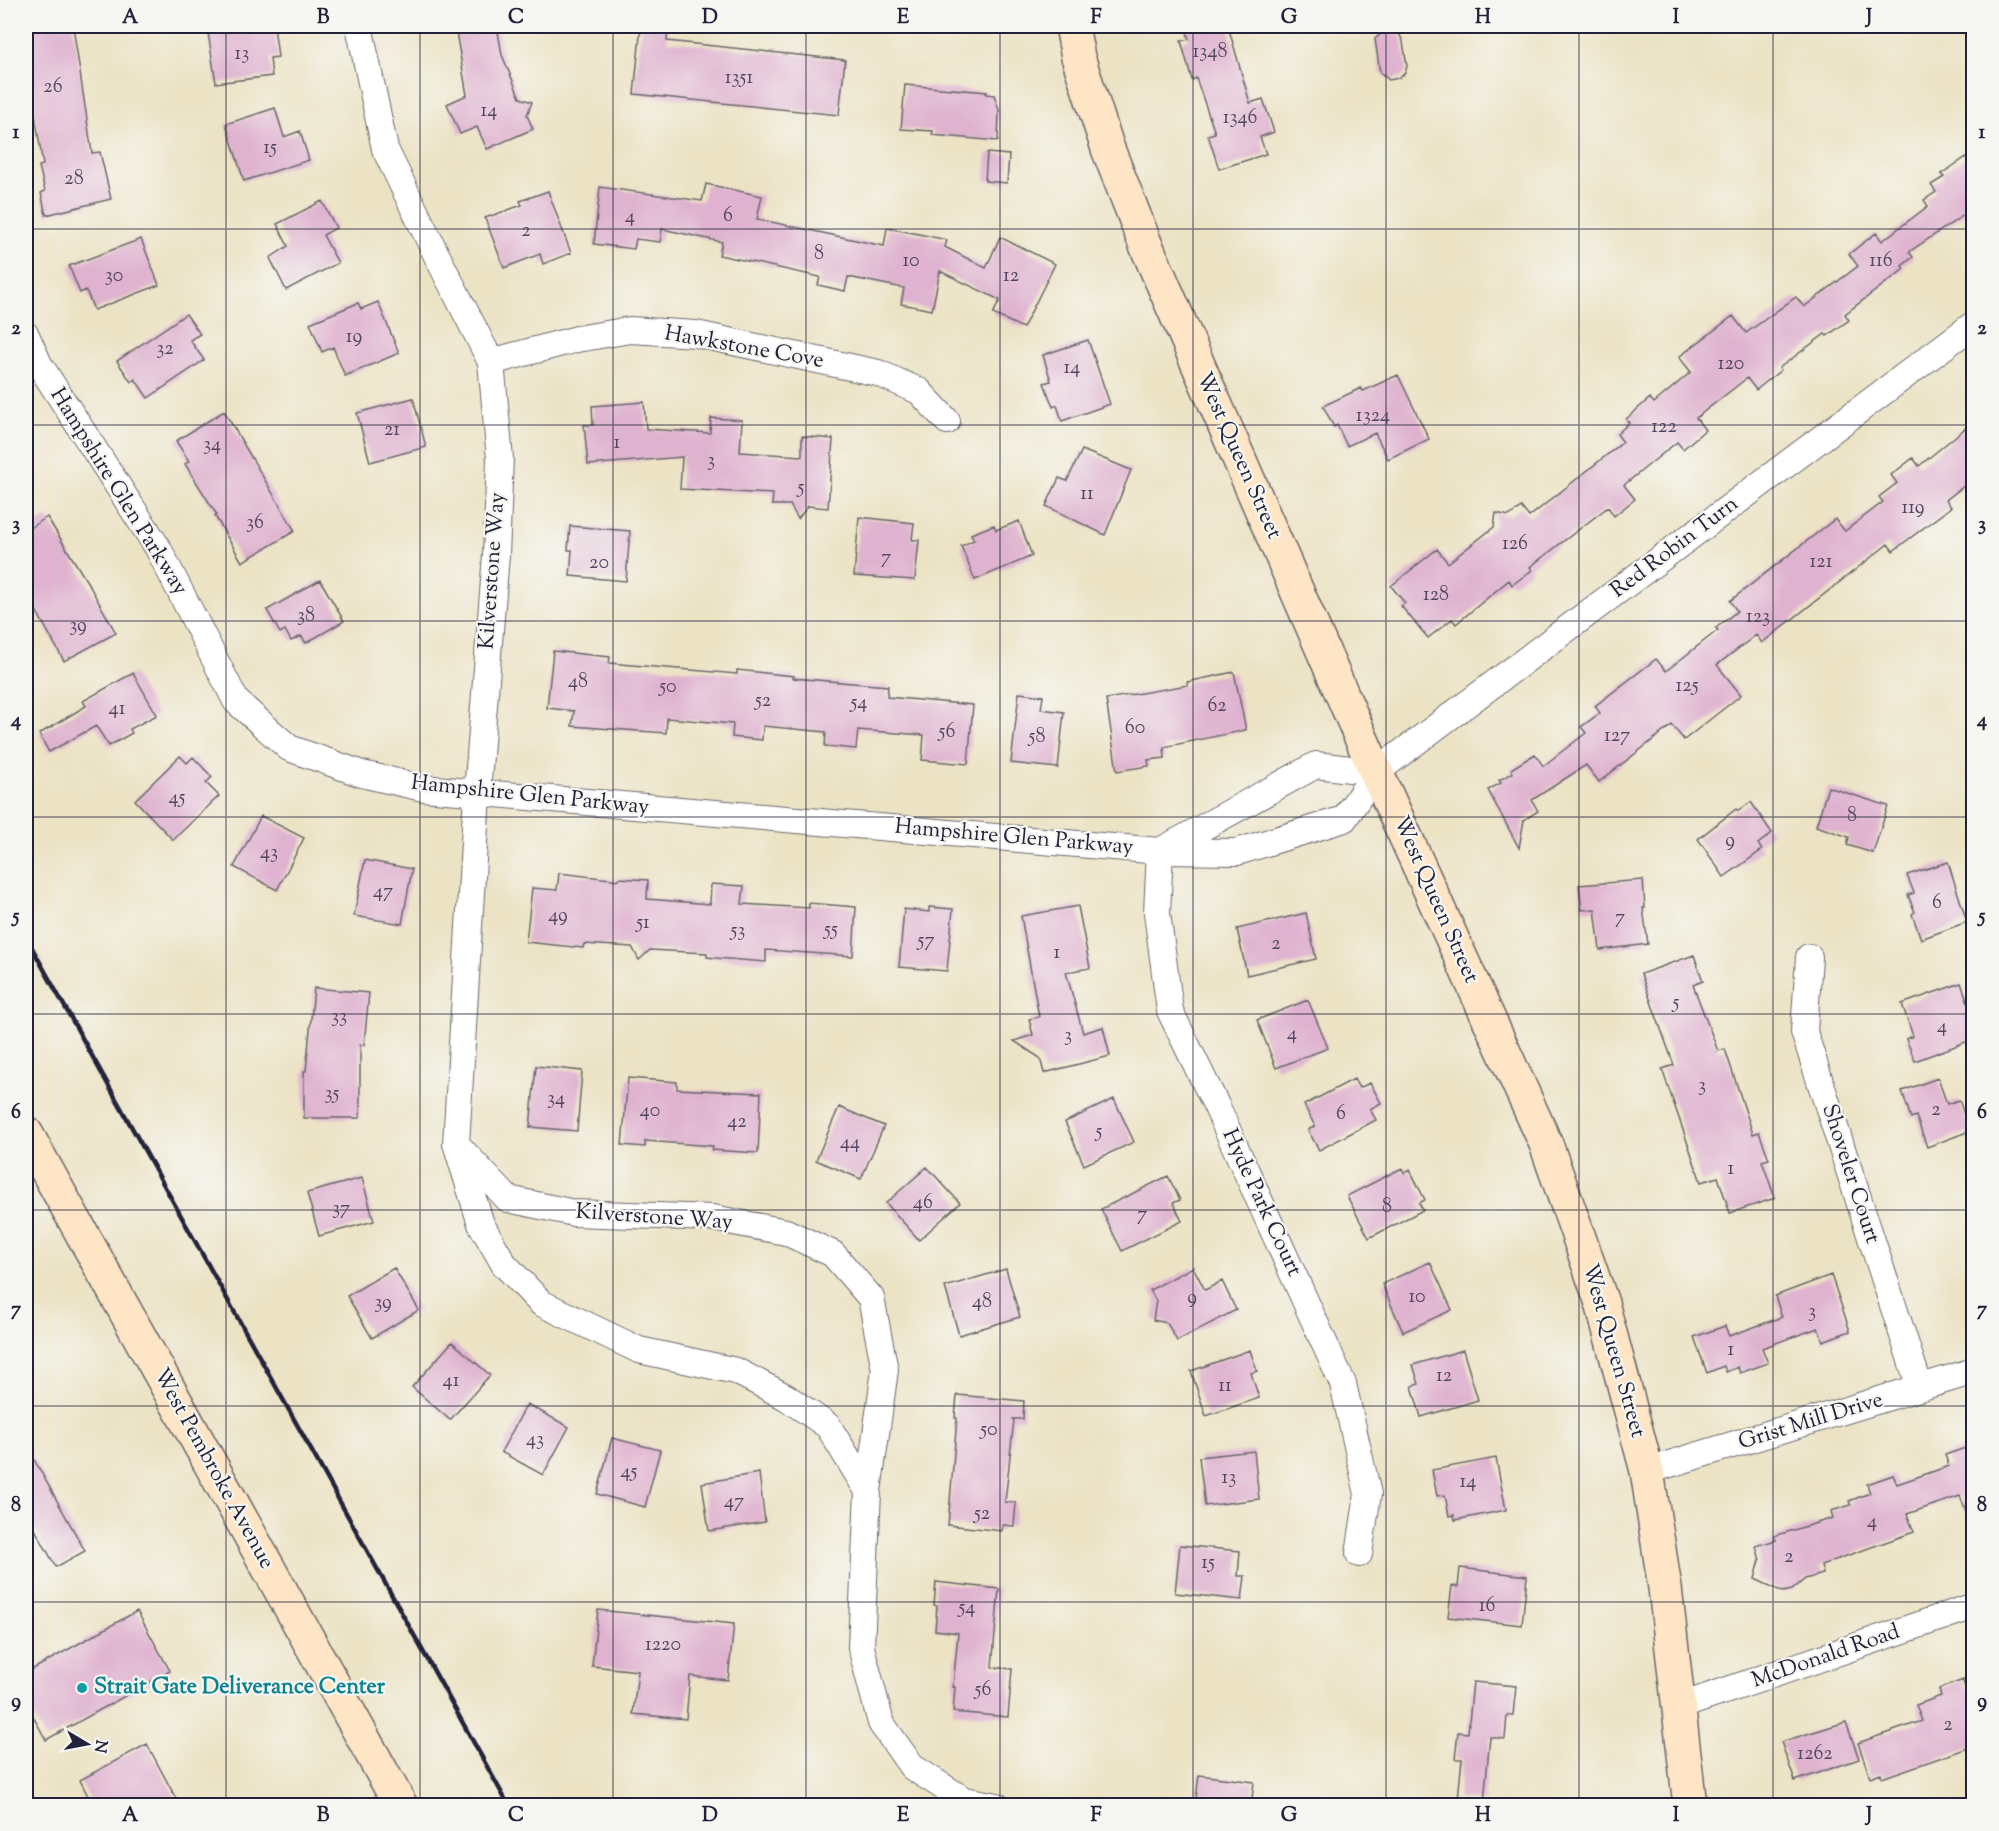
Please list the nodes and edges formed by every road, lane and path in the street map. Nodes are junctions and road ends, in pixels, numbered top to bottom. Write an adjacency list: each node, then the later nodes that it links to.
1 (359, 26): 5 (street, Kilverstone Way)
2 (1072, 26): 7 (main road, West Queen Street)
3 (1974, 324): 7 (street, Red Robin Turn)
4 (26, 335): 8 (street, Hampshire Glen Parkway)
5 (491, 362): 6 (street, Hawkstone Cove); 8 (street, Kilverstone Way)
6 (946, 422)
7 (1376, 772): 9 (street, Hampshire Glen Parkway); 9 (street, Hampshire Glen Parkway); 15 (main road, West Queen Street)
8 (477, 793): 9 (street, Hampshire Glen Parkway); 12 (street, Kilverstone Way)
9 (1160, 851): 17 (street, Hyde Park Court)
10 (1809, 957): 14 (street, Shoveler Court)
11 (26, 1133): 20 (main road, West Pembroke Avenue)
12 (456, 1144): 16 (street, Kilverstone Way); 16 (street, Kilverstone Way)
13 (1974, 1371): 14 (street, Grist Mill Drive)
14 (1920, 1388): 15 (street, Grist Mill Drive)
15 (1647, 1472): 19 (main road, West Queen Street)
16 (868, 1491): 21 (street, Kilverstone Way)
17 (1359, 1554)
18 (1974, 1606): 19 (street, McDonald Road)
19 (1678, 1707): 22 (main road, West Queen Street)
20 (401, 1806)
21 (998, 1806)
22 (1690, 1806)

